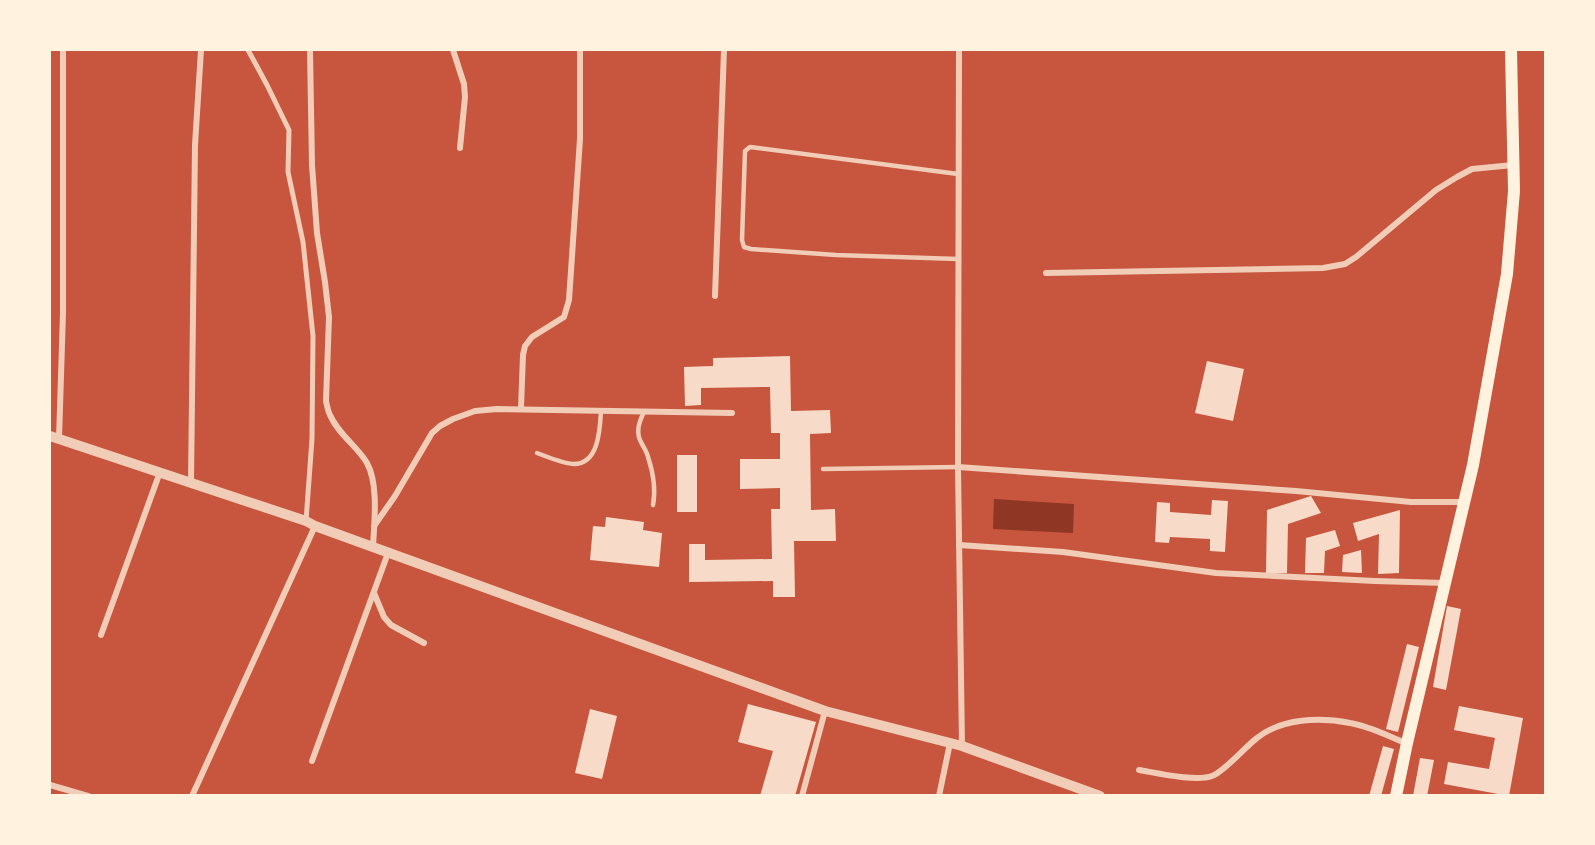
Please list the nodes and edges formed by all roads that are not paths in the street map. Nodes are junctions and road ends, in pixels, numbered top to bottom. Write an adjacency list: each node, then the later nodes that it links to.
1 (63, 50): 20 (street)
2 (201, 50): 25 (street)
3 (248, 50): 28 (street)
4 (310, 50): 29 (street)
5 (453, 50): 10 (street)
6 (580, 50): 16 (street)
7 (724, 50): 15 (street)
8 (959, 50): 12 (street)
9 (1511, 50): 11 (main road)
10 (460, 148)
11 (1513, 165): 14 (street); 26 (main road)
12 (958, 174): 13 (street); 13 (lane)
13 (958, 259): 22 (street)
14 (1046, 273)
15 (715, 296)
16 (521, 408): 17 (street); 29 (street)
17 (601, 411): 18 (street); 21 (lane)
18 (644, 412): 19 (street); 27 (lane)
19 (732, 413)
20 (54, 437): 24 (street)
21 (537, 453)
22 (958, 467): 23 (lane); 26 (street); 30 (street)
23 (823, 469)
24 (160, 472): 25 (street); 35 (street)
25 (191, 483): 28 (street)
26 (1464, 502): 33 (main road)
27 (653, 505)
28 (311, 524): 31 (street); 45 (street)
29 (374, 527): 31 (street)
30 (959, 545): 33 (street); 40 (street)
31 (373, 547): 32 (street)
32 (388, 553): 34 (street); 37 (street)
33 (1445, 583): 39 (main road)
34 (374, 592): 36 (street); 41 (street)
35 (101, 635)
36 (424, 643)
37 (825, 711): 38 (street); 46 (street)
38 (950, 743): 40 (street); 47 (street)
39 (1407, 743): 42 (street); 49 (main road)
40 (962, 746): 48 (street)
41 (312, 761)
42 (1139, 770)
43 (50, 785): 44 (street)
44 (88, 795)
45 (192, 795)
46 (802, 795)
47 (939, 795)
48 (1100, 795)
49 (1396, 795)

